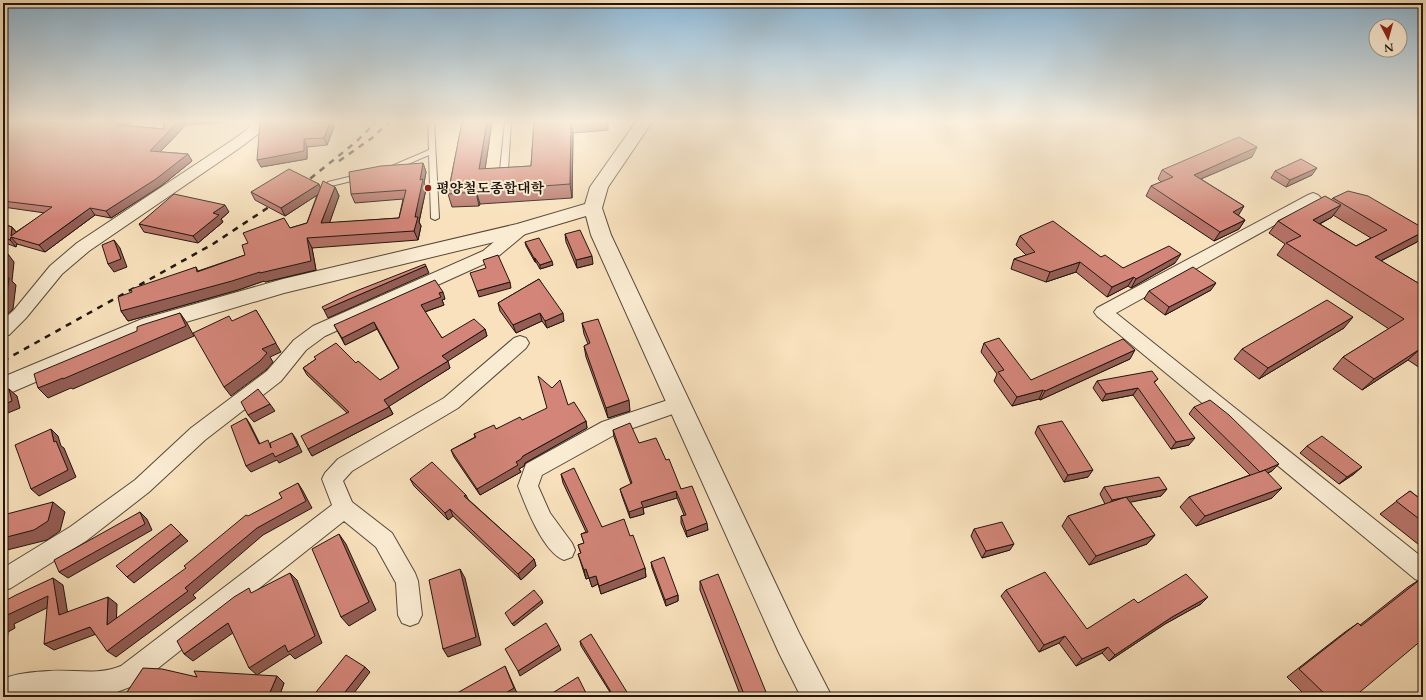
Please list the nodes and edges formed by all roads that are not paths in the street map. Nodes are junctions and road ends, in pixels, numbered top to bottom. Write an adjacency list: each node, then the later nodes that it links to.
1 (220, 155): 14 (street)
2 (423, 155): 6 (lane)
3 (432, 155): 12 (lane)
4 (505, 155): 7 (lane)
5 (621, 155): 11 (street)
6 (385, 170)
7 (504, 170)
8 (370, 174): 9 (lane)
9 (331, 184)
10 (1313, 198): 20 (street)
11 (593, 208): 13 (street); 17 (street)
12 (435, 218)
13 (519, 230): 16 (street); 21 (street)
14 (3, 330)
15 (520, 343): 18 (street)
16 (3, 387)
17 (680, 404): 19 (street); 24 (street)
18 (344, 508): 22 (street); 23 (street)
19 (564, 550)
20 (1423, 572)
21 (3, 580)
22 (410, 615)
23 (3, 691)
24 (817, 697)

